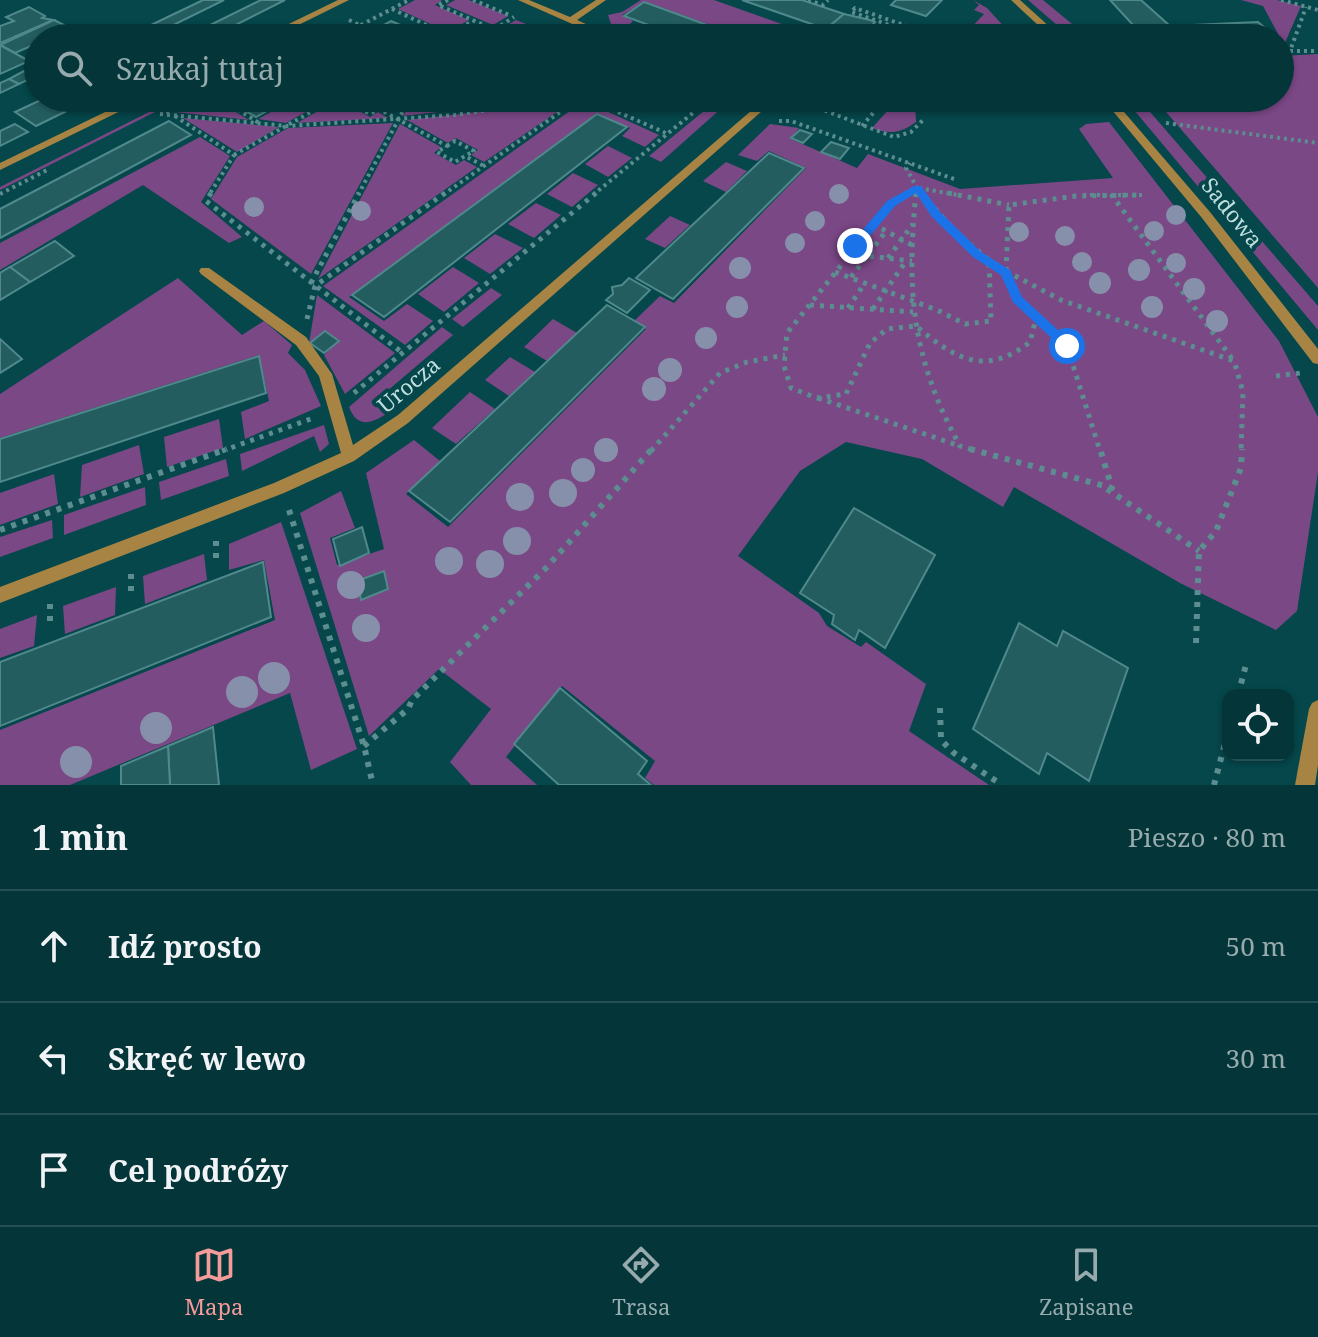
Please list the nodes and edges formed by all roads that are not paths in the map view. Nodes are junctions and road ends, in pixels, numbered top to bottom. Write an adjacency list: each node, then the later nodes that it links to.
1 (345, 0): 6 (street)
2 (522, 0): 5 (street)
3 (602, 0): 5 (street)
4 (1015, 0): 8 (street)
5 (571, 20): 7 (street)
6 (294, 24)
7 (580, 24)
8 (1042, 24)
9 (113, 112): 12 (street)
10 (756, 112): 15 (street, Urocza)
11 (1119, 112): 14 (street, Sadowa)
12 (0, 167)
13 (205, 271): 15 (street)
14 (1318, 359)
15 (349, 456): 16 (street, Urocza)
16 (0, 595)
17 (1318, 709): 18 (street)
18 (1305, 785)

